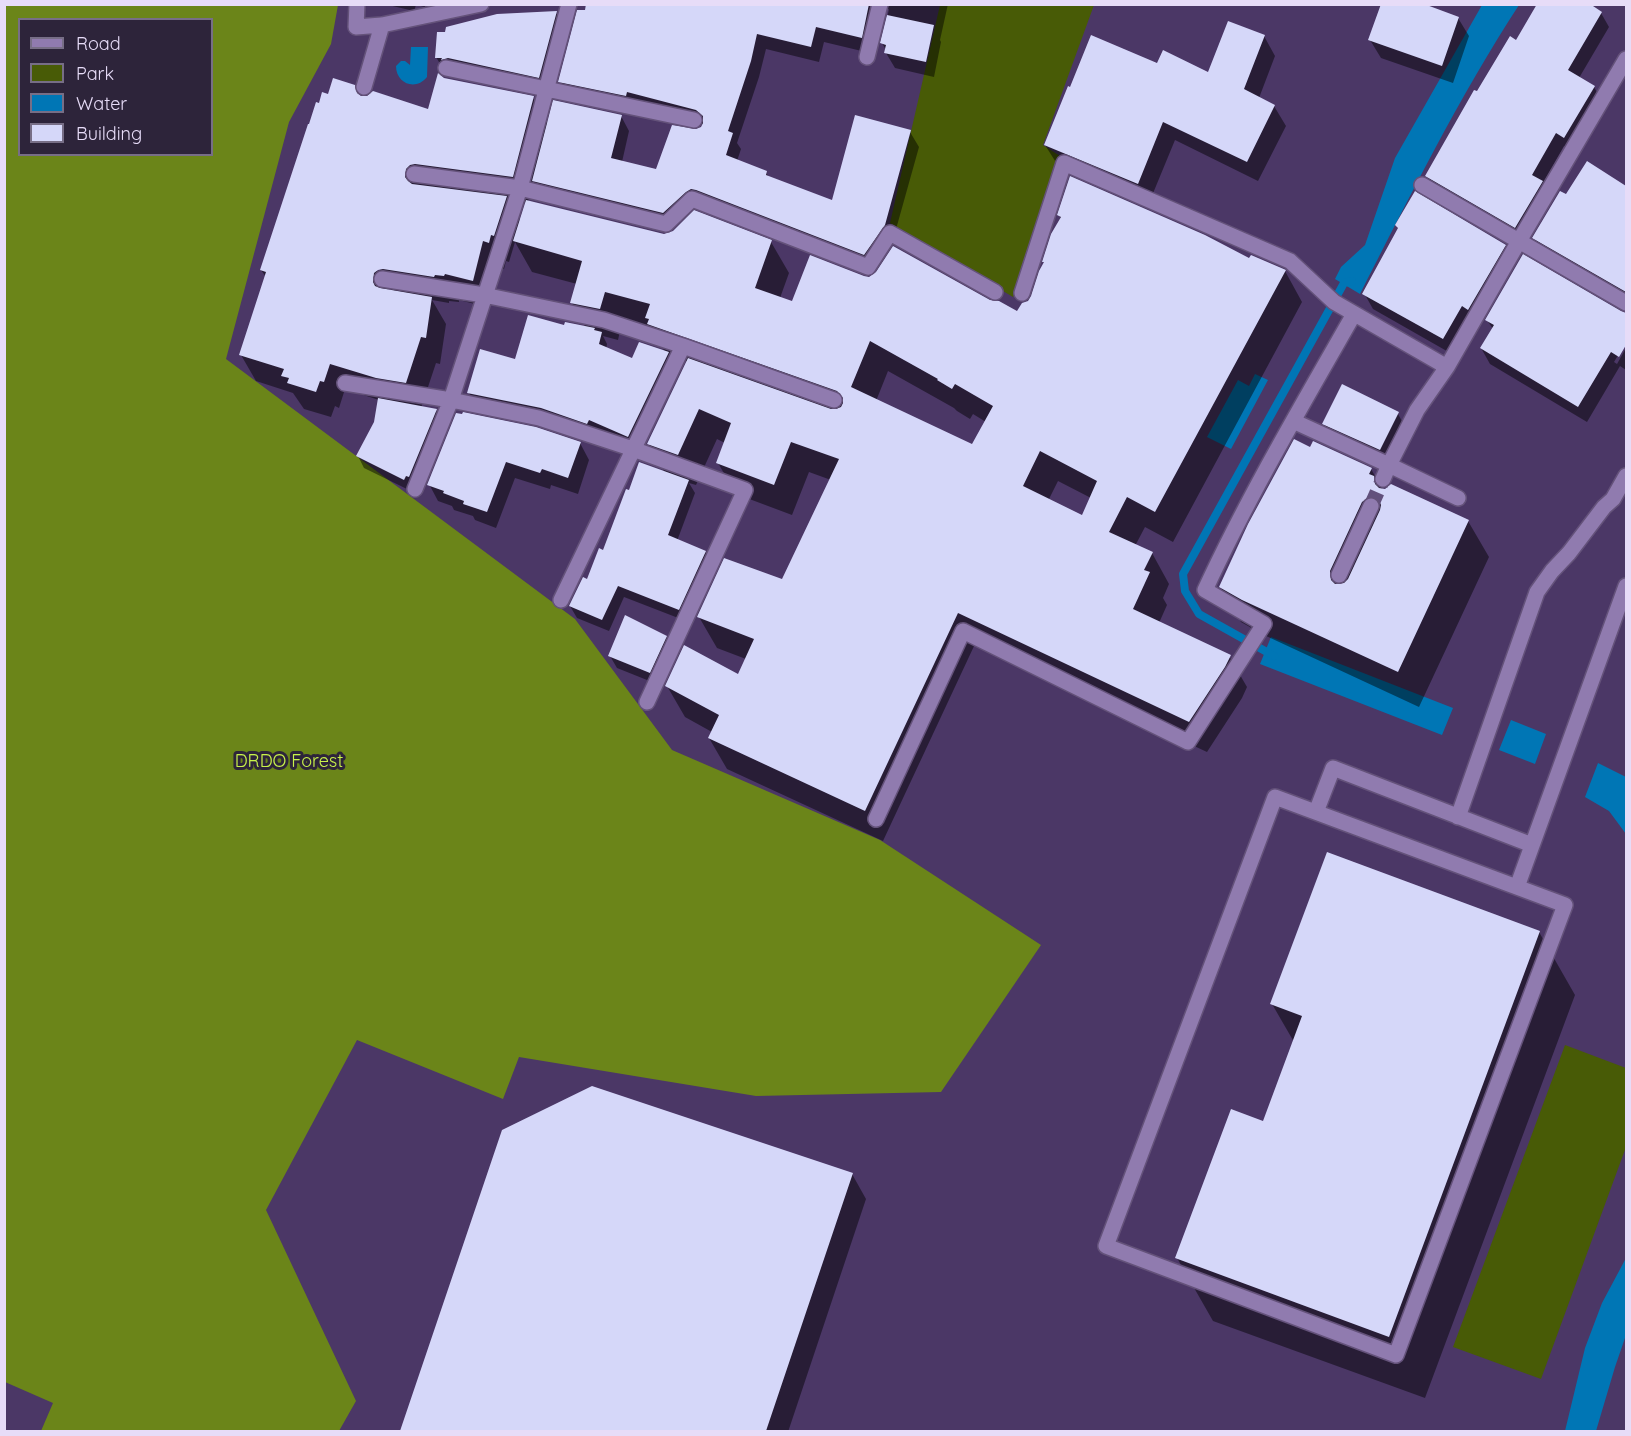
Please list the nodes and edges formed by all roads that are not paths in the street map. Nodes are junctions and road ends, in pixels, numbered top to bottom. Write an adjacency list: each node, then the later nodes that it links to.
1 (357, 4): 5 (street)
2 (481, 4): 5 (street)
3 (569, 4): 10 (street)
4 (880, 4): 6 (street)
5 (382, 25): 9 (street)
6 (867, 57)
7 (1626, 59): 15 (street)
8 (446, 68): 10 (street)
9 (364, 87)
10 (545, 89): 11 (street); 14 (street)
11 (694, 120)
12 (414, 174): 14 (street)
13 (1422, 185): 15 (street)
14 (520, 188): 17 (street); 19 (street)
15 (1519, 241): 20 (street); 23 (street)
16 (382, 279): 19 (street)
17 (995, 292)
18 (1022, 293): 21 (street)
19 (484, 295): 22 (street); 25 (street)
20 (1626, 303)
21 (1354, 314): 23 (street); 27 (street)
22 (683, 345): 26 (street); 28 (street)
23 (1448, 367): 29 (street)
24 (345, 383): 25 (street)
25 (452, 400): 28 (street); 32 (street)
26 (834, 400)
27 (1293, 421): 29 (street); 41 (street)
28 (633, 449): 37 (street); 38 (street)
29 (1389, 465): 31 (street); 33 (street)
30 (1626, 476): 40 (street)
31 (1383, 479)
32 (415, 489)
33 (1458, 498)
34 (1371, 506): 35 (street)
35 (1339, 575)
36 (1626, 586): 42 (street)
37 (561, 600)
38 (647, 702)
39 (1316, 812): 40 (street); 43 (street); 43 (street)
40 (1458, 817): 42 (street)
41 (876, 819)
42 (1532, 845): 43 (street)
43 (1517, 887)

